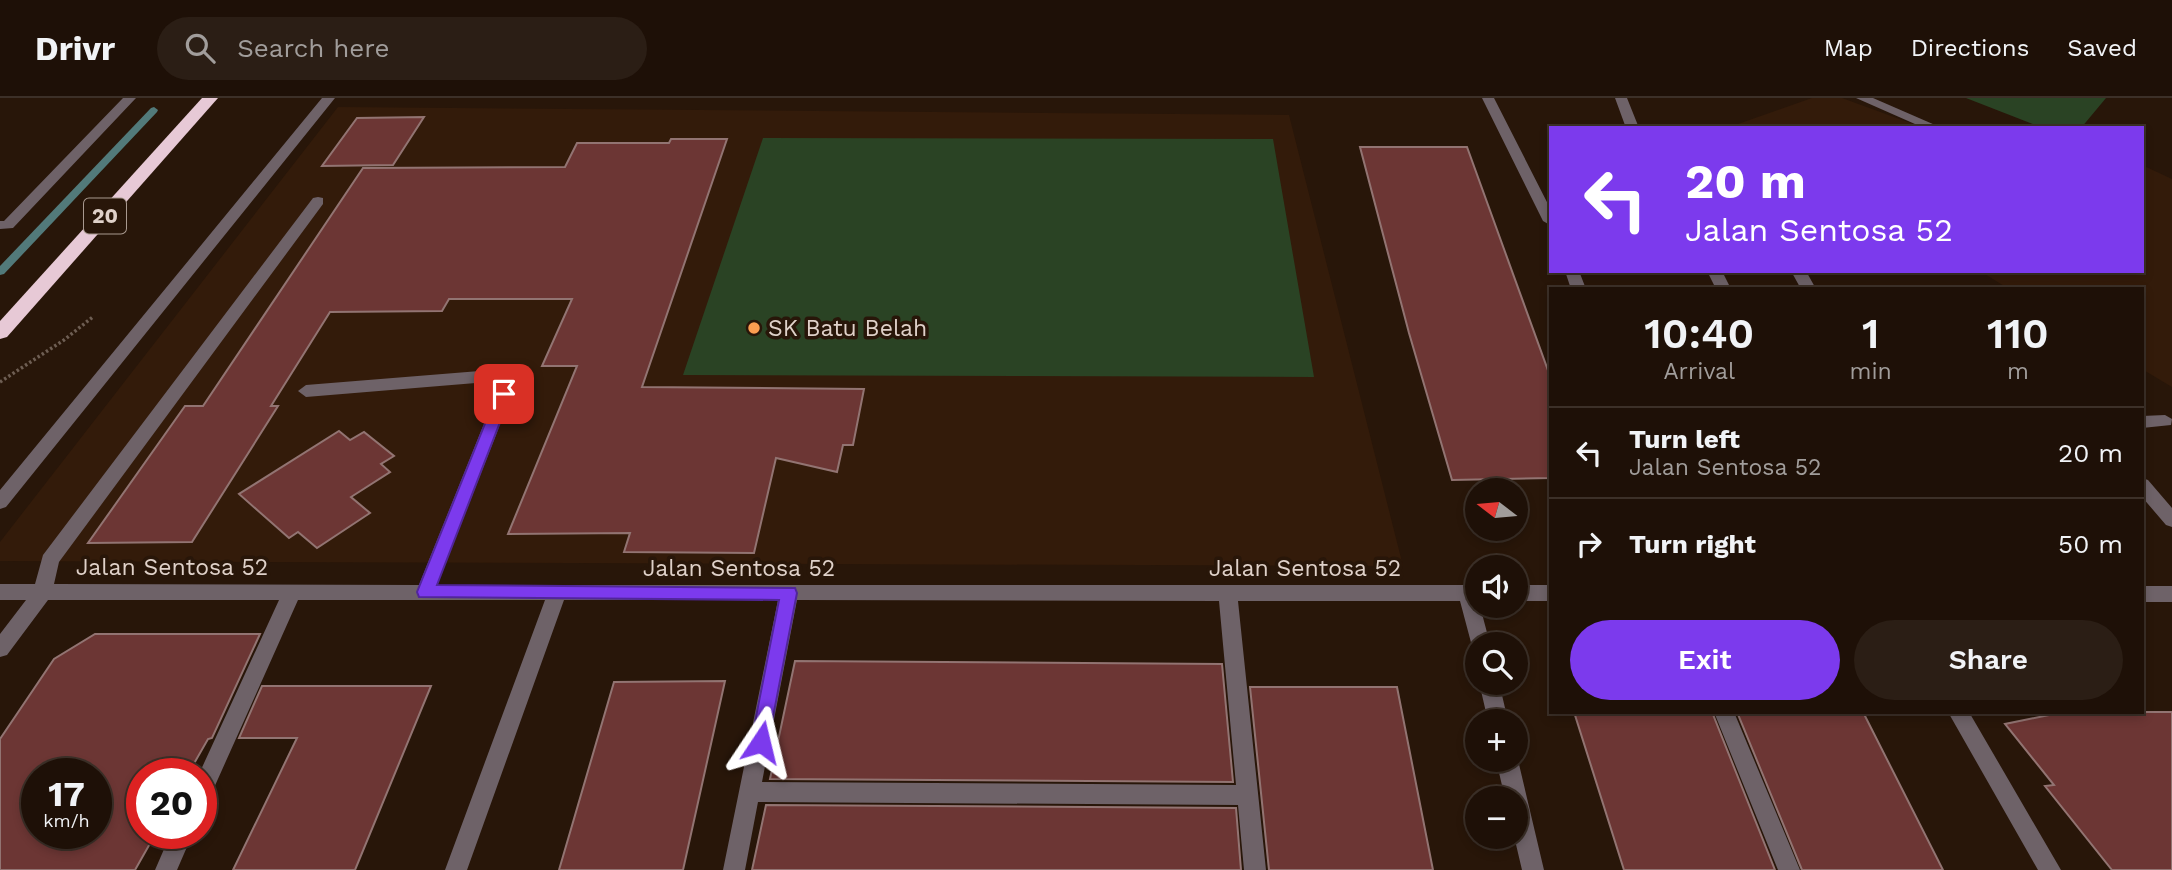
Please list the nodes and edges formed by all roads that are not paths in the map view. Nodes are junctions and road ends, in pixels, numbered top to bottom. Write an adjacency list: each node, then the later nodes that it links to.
1 (130, 98): 11 (street)
2 (210, 98): 12 (highway, 20)
3 (330, 98): 17 (street)
4 (1488, 98): 10 (street)
5 (1621, 98): 7 (street)
6 (1862, 98): 8 (street)
7 (1632, 126)
8 (1931, 126)
9 (318, 201): 20 (street)
10 (1549, 218)
11 (0, 225)
12 (0, 333)
13 (306, 391): 22 (street)
14 (2165, 421): 15 (street)
15 (2144, 422)
16 (2144, 487): 18 (street)
17 (0, 502)
18 (2172, 520)
19 (0, 592): 20 (street, Jalan Sentosa 52)
20 (43, 592): 21 (street, Jalan Sentosa 52); 31 (street)
21 (292, 592): 22 (street, Jalan Sentosa 52); 34 (street)
22 (425, 592): 23 (street, Jalan Sentosa 52)
23 (557, 592): 24 (street, Jalan Sentosa 52); 40 (street)
24 (789, 593): 25 (street, Jalan Sentosa 52); 36 (street)
25 (1228, 593): 26 (street, Jalan Sentosa 52); 37 (street)
26 (1465, 593)
27 (1528, 593): 28 (street)
28 (1549, 593)
29 (2144, 594): 30 (street)
30 (2172, 594)
31 (0, 649)
32 (1725, 714): 44 (street)
33 (1959, 714): 45 (street)
34 (216, 758)
35 (1510, 772): 43 (street)
36 (751, 792): 37 (street); 41 (street)
37 (1249, 794): 42 (street)
38 (175, 849): 39 (street)
39 (166, 870)
40 (456, 870)
41 (734, 870)
42 (1255, 870)
43 (1533, 870)
44 (1789, 870)
45 (2050, 870)

